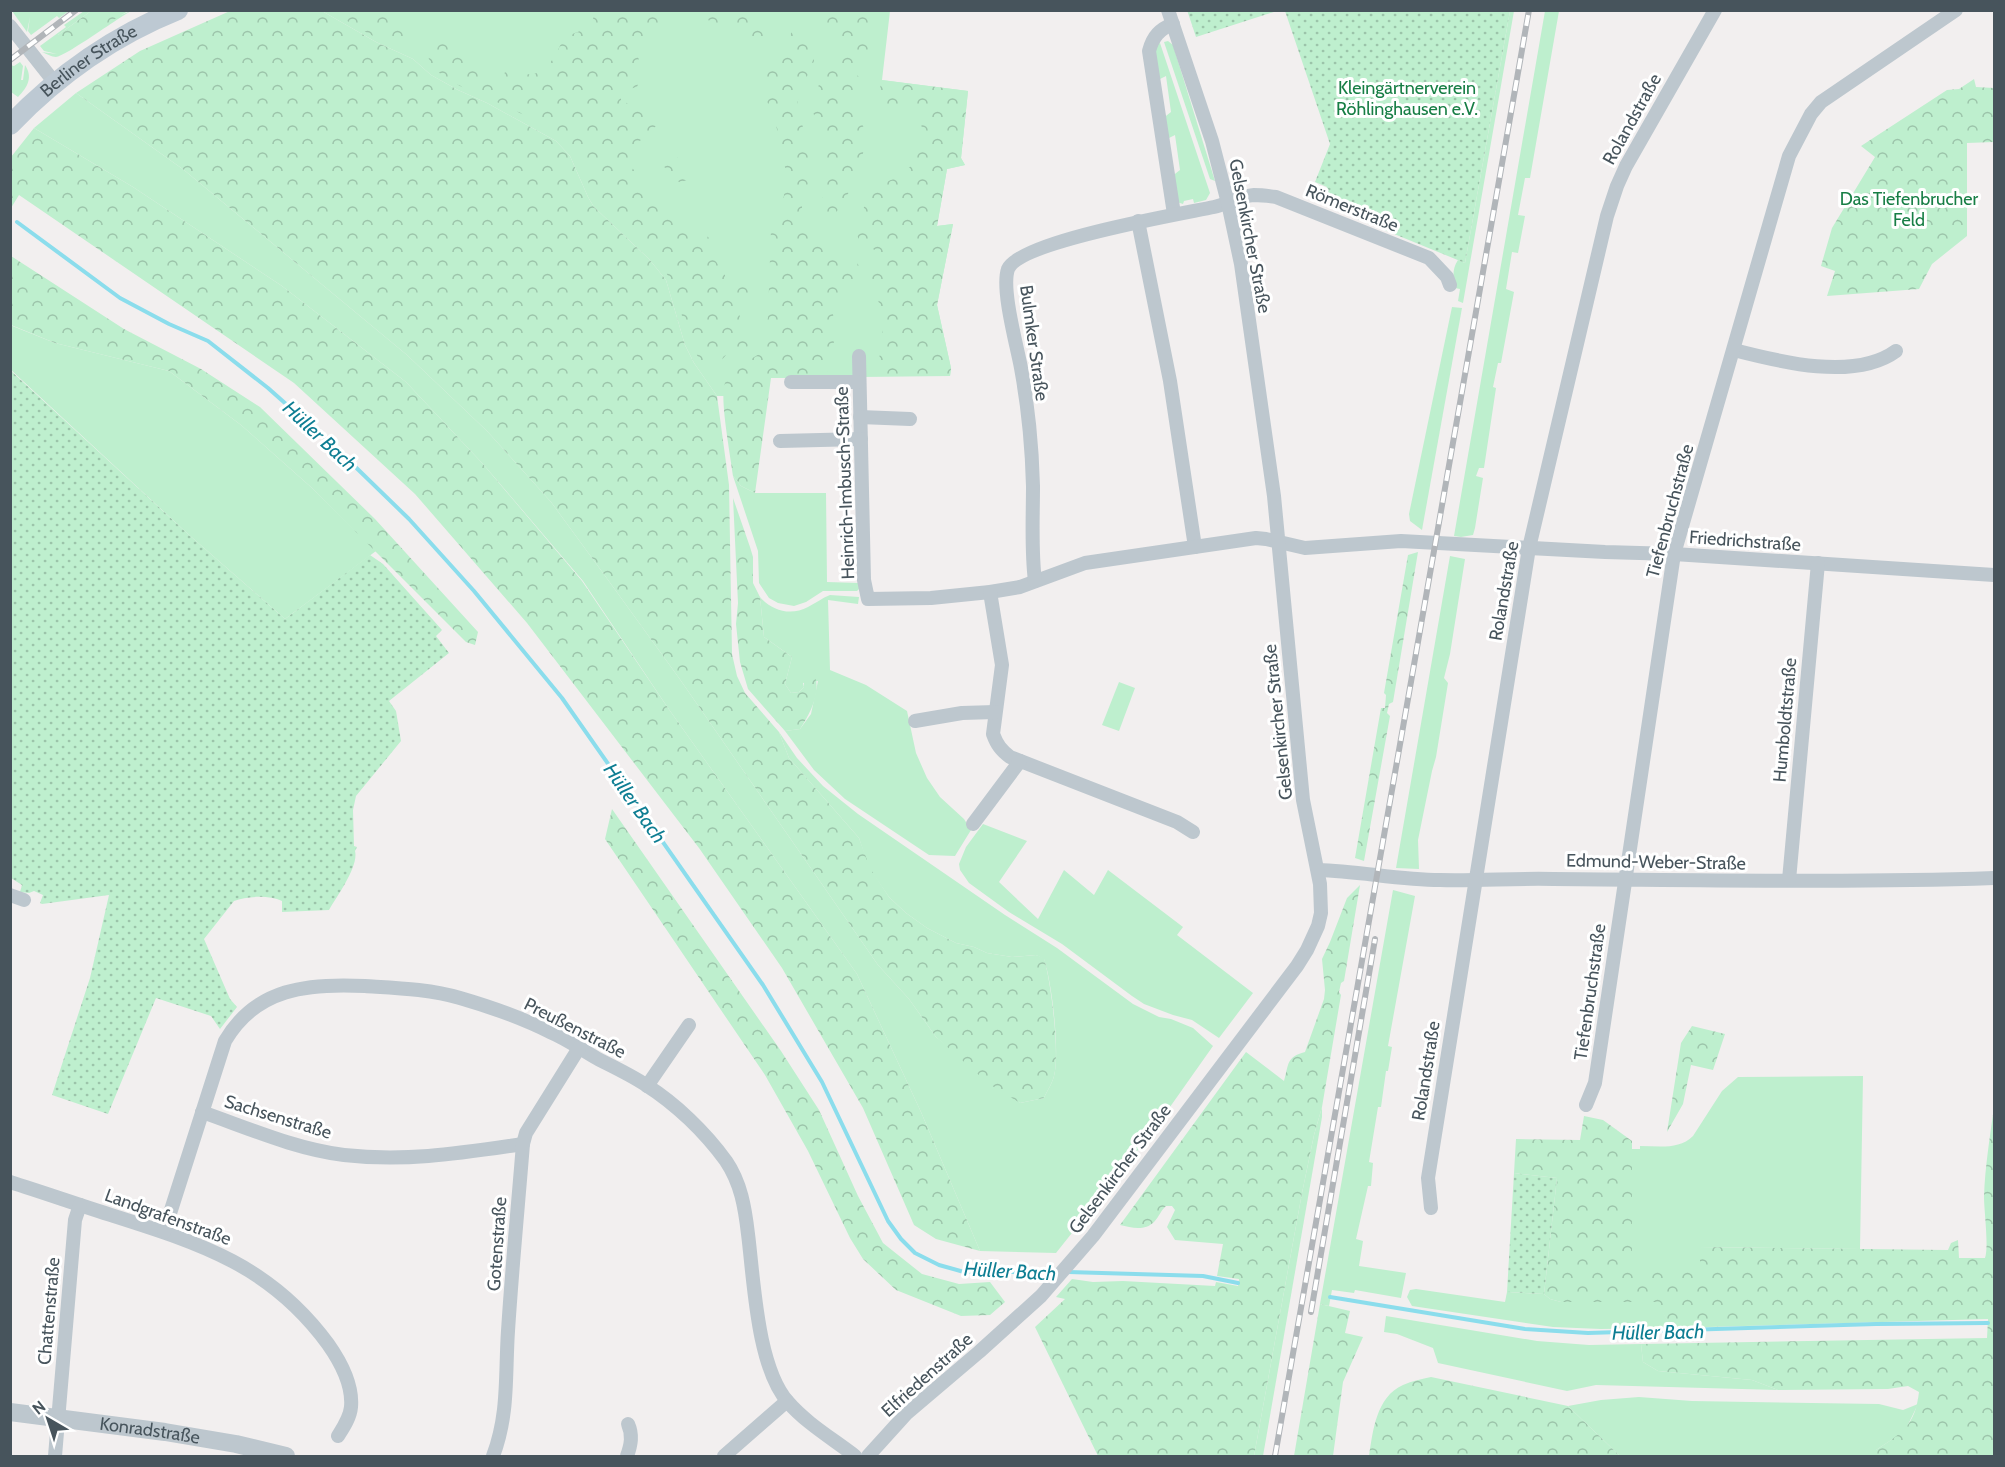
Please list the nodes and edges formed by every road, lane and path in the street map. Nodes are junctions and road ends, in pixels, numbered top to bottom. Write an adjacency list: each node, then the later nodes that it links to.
1 (178, 10): 7 (main road, Berliner Straße)
2 (1168, 10): 5 (street, Gelsenkircher Straße)
3 (1715, 10): 24 (street, Rolandstraße)
4 (1956, 10): 13 (street, Tiefenbruchstraße)
5 (1173, 24): 9 (street, Gelsenkircher Straße); 10 (street)
6 (10, 26): 7 (street)
7 (55, 83): 8 (main road, Berliner Straße)
8 (10, 125)
9 (1228, 203): 10 (street, Bulmker Straße); 12 (street, Römerstraße); 22 (street, Gelsenkircher Straße)
10 (1174, 214): 11 (street, Bulmker Straße)
11 (1138, 221): 23 (street); 28 (street, Bulmker Straße)
12 (1450, 285)
13 (1734, 350): 14 (street); 25 (street, Tiefenbruchstraße)
14 (1896, 351)
15 (859, 356): 17 (street, Heinrich-Imbusch-Straße)
16 (791, 382): 17 (street)
17 (859, 382): 18 (street, Heinrich-Imbusch-Straße)
18 (860, 417): 19 (street); 20 (street, Heinrich-Imbusch-Straße)
19 (910, 419)
20 (861, 439): 21 (street); 29 (street, Heinrich-Imbusch-Straße)
21 (780, 441)
22 (1279, 542): 23 (street, Heinrich-Imbusch-Straße); 24 (street, Friedrichstraße); 35 (street, Gelsenkircher Straße)
23 (1195, 547): 28 (street, Heinrich-Imbusch-Straße)
24 (1529, 548): 25 (street, Friedrichstraße); 37 (street, Rolandstraße)
25 (1674, 554): 26 (street, Friedrichstraße); 38 (street, Tiefenbruchstraße)
26 (1818, 563): 27 (street, Friedrichstraße); 39 (street, Humboldtstraße)
27 (1995, 575)
28 (1035, 581): 29 (street, Heinrich-Imbusch-Straße)
29 (990, 592): 30 (street)
30 (995, 712): 31 (street); 32 (street)
31 (915, 721)
32 (1020, 761): 33 (street); 34 (street)
33 (973, 824)
34 (1193, 832)
35 (1318, 870): 37 (street, Edmund-Weber-Straße); 50 (street, Gelsenkircher Straße)
36 (1995, 878): 39 (street, Edmund-Weber-Straße)
37 (1475, 880): 38 (street, Edmund-Weber-Straße); 48 (street, Rolandstraße)
38 (1624, 880): 39 (street, Edmund-Weber-Straße); 43 (street, Tiefenbruchstraße)
39 (1789, 880)
40 (689, 1025): 42 (street)
41 (579, 1048): 42 (street, Preußenstraße); 44 (street, Preußenstraße); 45 (street, Gotenstraße)
42 (647, 1086): 51 (street, Preußenstraße)
43 (1586, 1105)
44 (202, 1112): 45 (street, Sachsenstraße); 49 (street, Preußenstraße)
45 (523, 1144): 58 (street, Gotenstraße)
46 (10, 1182): 47 (street, Landgrafenstraße)
47 (81, 1205): 49 (street, Landgrafenstraße); 53 (street, Chattenstraße)
48 (1431, 1208)
49 (164, 1232): 55 (street, Landgrafenstraße)
50 (1014, 1322): 62 (street, Elfriedenstraße)
51 (787, 1401): 60 (street); 61 (street, Preußenstraße)
52 (10, 1412): 53 (street, Konradstraße)
53 (58, 1419): 56 (street, Chattenstraße); 57 (street, Konradstraße)
54 (628, 1424): 59 (street)
55 (338, 1436)
56 (55, 1456)
57 (286, 1456)
58 (493, 1456)
59 (627, 1456)
60 (724, 1456)
61 (855, 1456)
62 (868, 1456)

